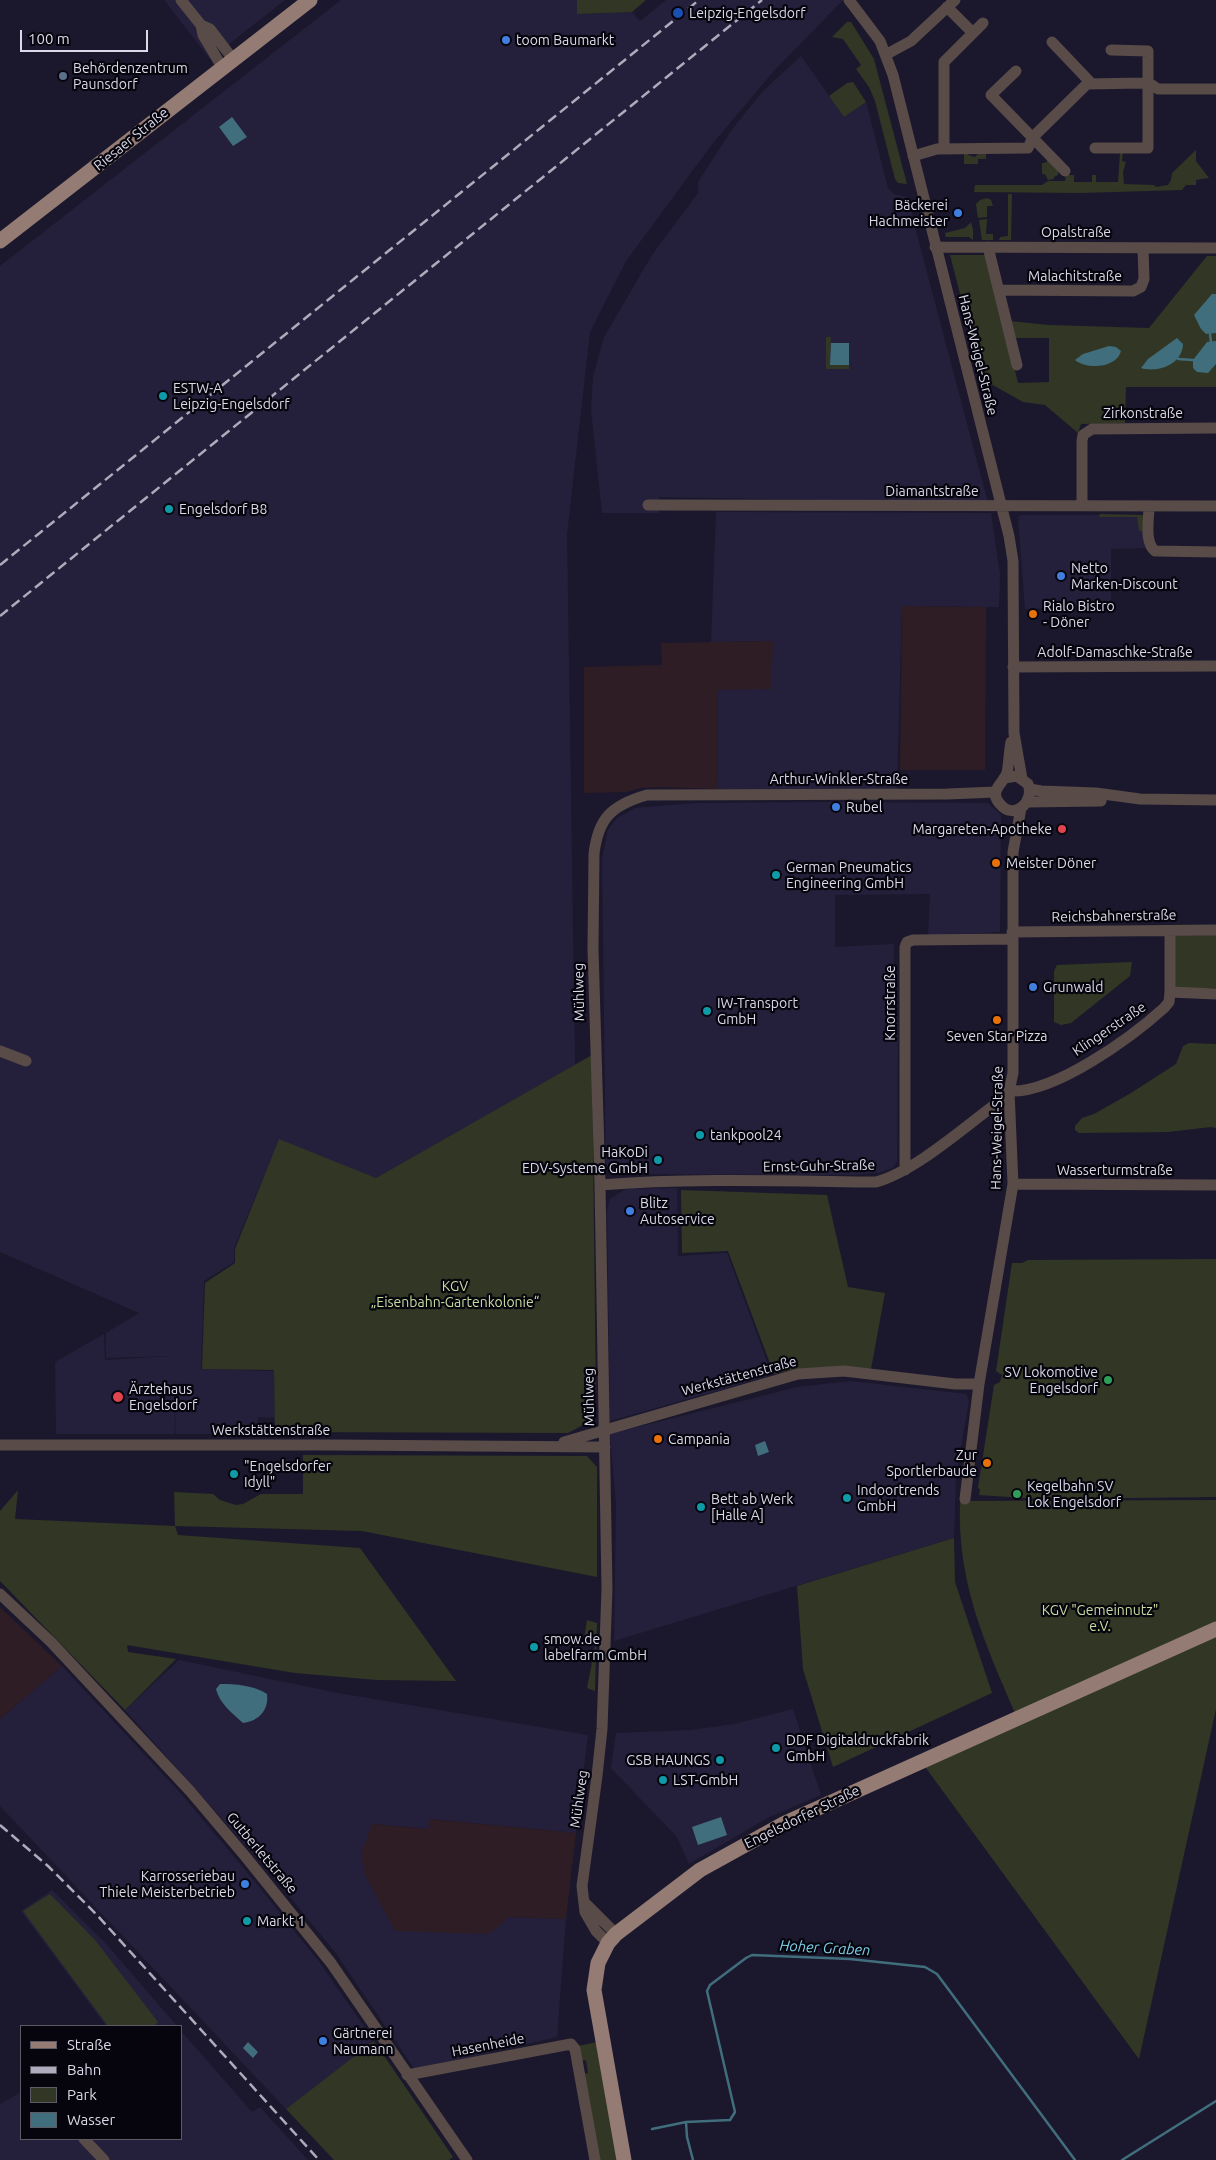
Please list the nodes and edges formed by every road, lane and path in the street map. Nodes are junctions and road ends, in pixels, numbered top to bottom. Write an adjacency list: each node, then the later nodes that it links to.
1 (181, 0): 10 (street)
2 (310, 0): 10 (main road, Riesaer Straße)
3 (853, 4): 9 (street, Hans-Weigel-Straße)
4 (951, 4): 6 (street); 9 (street)
5 (983, 23): 6 (street)
6 (973, 33): 17 (street)
7 (1052, 42): 12 (street)
8 (1111, 50): 13 (street)
9 (887, 54): 18 (street, Hans-Weigel-Straße)
10 (228, 63): 20 (main road, Riesaer Straße)
11 (1016, 71): 15 (street)
12 (1091, 83): 13 (street); 15 (street)
13 (1149, 83): 14 (street); 16 (street)
14 (1216, 89)
15 (1032, 137): 17 (street); 19 (street)
16 (1094, 148)
17 (944, 149): 18 (street)
18 (913, 156): 21 (street, Hans-Weigel-Straße)
19 (1065, 171)
20 (0, 241)
21 (936, 247): 22 (street, Opalstraße); 29 (street, Hans-Weigel-Straße)
22 (988, 247): 23 (street, Opalstraße); 25 (street)
23 (1144, 248): 24 (street, Opalstraße); 25 (street, Malachitstraße)
24 (1216, 248)
25 (999, 290): 26 (street)
26 (1017, 366)
27 (1216, 428): 30 (street, Zirkonstraße)
28 (648, 506): 29 (street, Diamantstraße)
29 (1002, 506): 30 (street, Diamantstraße); 35 (street, Hans-Weigel-Straße)
30 (1082, 506): 31 (street, Diamantstraße)
31 (1149, 506): 32 (street, Diamantstraße); 33 (street)
32 (1216, 506)
33 (1216, 552)
34 (1216, 666): 35 (street, Adolf-Damaschke-Straße)
35 (1013, 667): 36 (street, Hans-Weigel-Straße)
36 (1014, 733): 37 (street, Hans-Weigel-Straße); 38 (street, Hans-Weigel-Straße)
37 (1004, 778): 38 (street); 40 (street)
38 (1022, 778): 39 (street)
39 (1030, 789): 41 (street); 43 (street)
40 (996, 792): 44 (street); 46 (street, Arthur-Winkler-Straße)
41 (1140, 799): 42 (street); 43 (street)
42 (1216, 800)
43 (1024, 805): 44 (street); 45 (street, Hans-Weigel-Straße)
44 (1004, 807): 45 (street, Hans-Weigel-Straße)
45 (1013, 843): 49 (street, Hans-Weigel-Straße)
46 (594, 889): 57 (street, Mühlweg)
47 (1216, 930): 48 (street, Reichsbahnerstraße)
48 (1170, 931): 49 (street, Reichsbahnerstraße); 50 (street)
49 (1012, 935): 54 (street, Hans-Weigel-Straße); 55 (street, Knorrstraße)
50 (1170, 992): 51 (street); 54 (street, Klingerstraße)
51 (1216, 994)
52 (0, 1051): 53 (street)
53 (26, 1061)
54 (1010, 1091): 55 (street, Ernst-Guhr-Straße); 56 (street, Hans-Weigel-Straße)
55 (905, 1170): 57 (street, Ernst-Guhr-Straße)
56 (1014, 1184): 58 (street, Wasserturmstraße); 59 (street, Hans-Weigel-Straße)
57 (600, 1185): 60 (street, Mühlweg)
58 (1216, 1185)
59 (979, 1384): 60 (street, Werkstättenstraße); 64 (street, Hans-Weigel-Straße)
60 (604, 1430): 62 (street, Werkstättenstraße); 63 (street, Mühlweg)
61 (0, 1446): 62 (street, Werkstättenstraße)
62 (542, 1446): 63 (street, Werkstättenstraße)
63 (605, 1448): 67 (street, Mühlweg)
64 (965, 1499)
65 (0, 1594): 68 (street, Gutberletstraße)
66 (1216, 1629): 67 (main road, Engelsdorfer Straße)
67 (612, 1939): 73 (main road, Engelsdorfer Straße)
68 (407, 2075): 71 (street, Gutberletstraße); 72 (street, Hasenheide)
69 (85, 2140): 70 (street)
70 (104, 2160)
71 (467, 2160)
72 (595, 2160)
73 (624, 2160)

